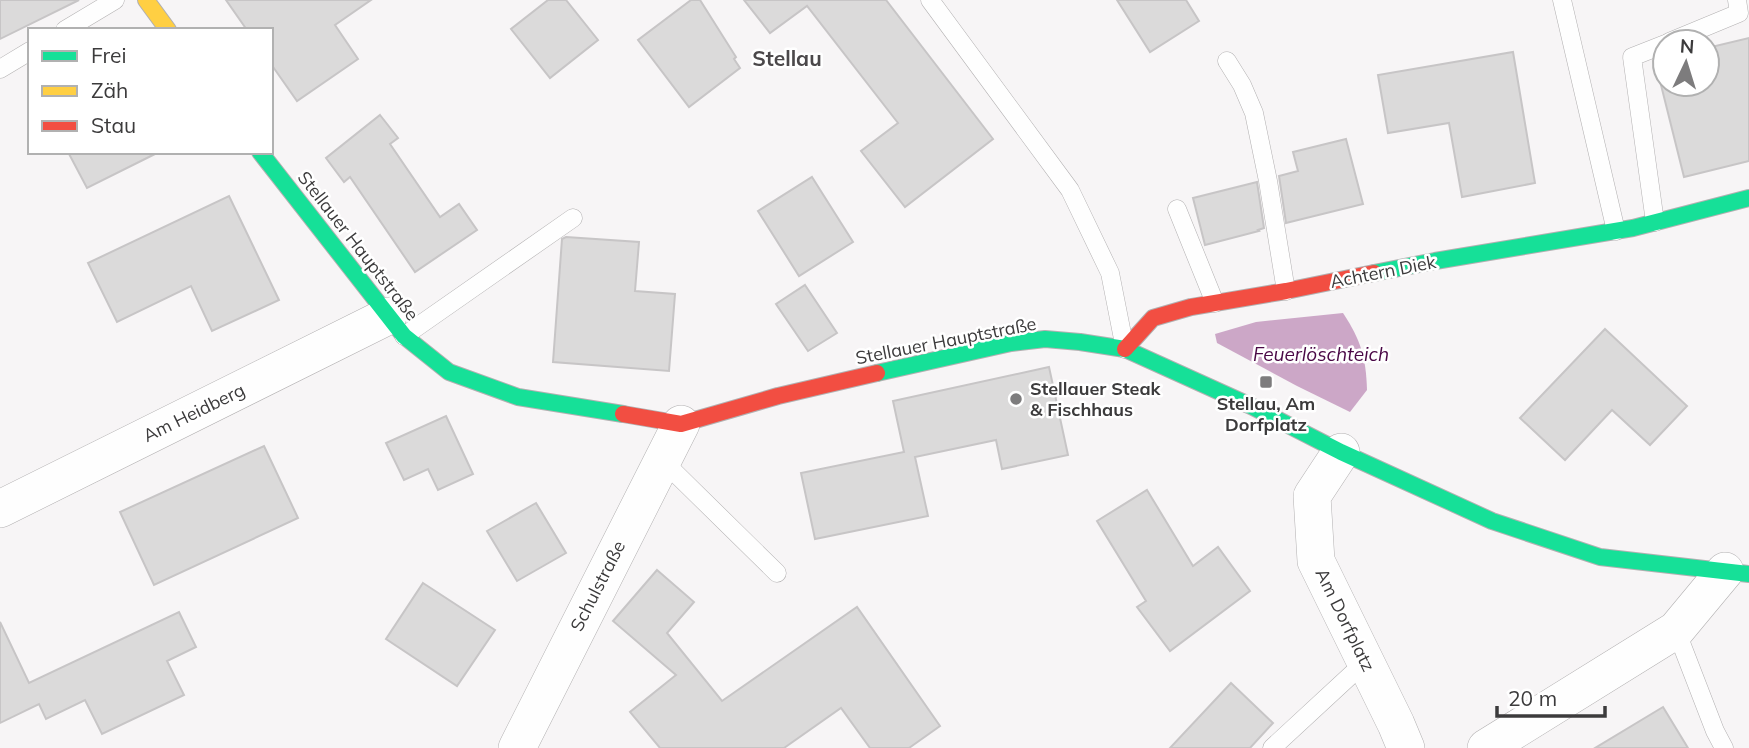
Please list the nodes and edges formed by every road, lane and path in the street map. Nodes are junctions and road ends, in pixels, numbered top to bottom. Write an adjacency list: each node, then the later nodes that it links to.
1 (115, 0): 6 (lane)
2 (930, 0): 22 (lane)
3 (1562, 0): 18 (lane)
4 (1737, 0): 8 (lane)
5 (153, 2): 7 (street)
6 (68, 28)
7 (167, 28)
8 (1703, 28)
9 (1651, 49): 17 (lane)
10 (28, 52): 12 (lane)
11 (1227, 61): 19 (lane)
12 (0, 69)
13 (262, 154): 21 (street, Stellauer Hauptstraße)
14 (1749, 198): 17 (street, Achtern Diek)
15 (1177, 209): 20 (lane)
16 (573, 218): 21 (lane)
17 (1655, 222): 18 (street, Achtern Diek)
18 (1616, 231): 19 (street, Achtern Diek)
19 (1286, 290): 20 (street, Achtern Diek)
20 (1214, 303): 22 (street, Achtern Diek)
21 (396, 326): 23 (street, Stellauer Hauptstraße); 26 (street, Am Heidberg)
22 (1125, 348): 23 (street, Stellauer Hauptstraße); 24 (street, Stellauer Hauptstraße)
23 (681, 424): 25 (street, Schulstraße)
24 (1341, 452): 28 (street, Stellauer Hauptstraße); 30 (street, Am Dorfplatz)
25 (663, 460): 27 (lane); 31 (street, Schulstraße)
26 (0, 509)
27 (777, 573)
28 (1737, 573): 29 (street)
29 (1676, 630): 34 (street); 35 (lane)
30 (1365, 662): 32 (lane); 33 (street, Am Dorfplatz)
31 (517, 748)
32 (1272, 748)
33 (1406, 748)
34 (1486, 748)
35 (1724, 748)

